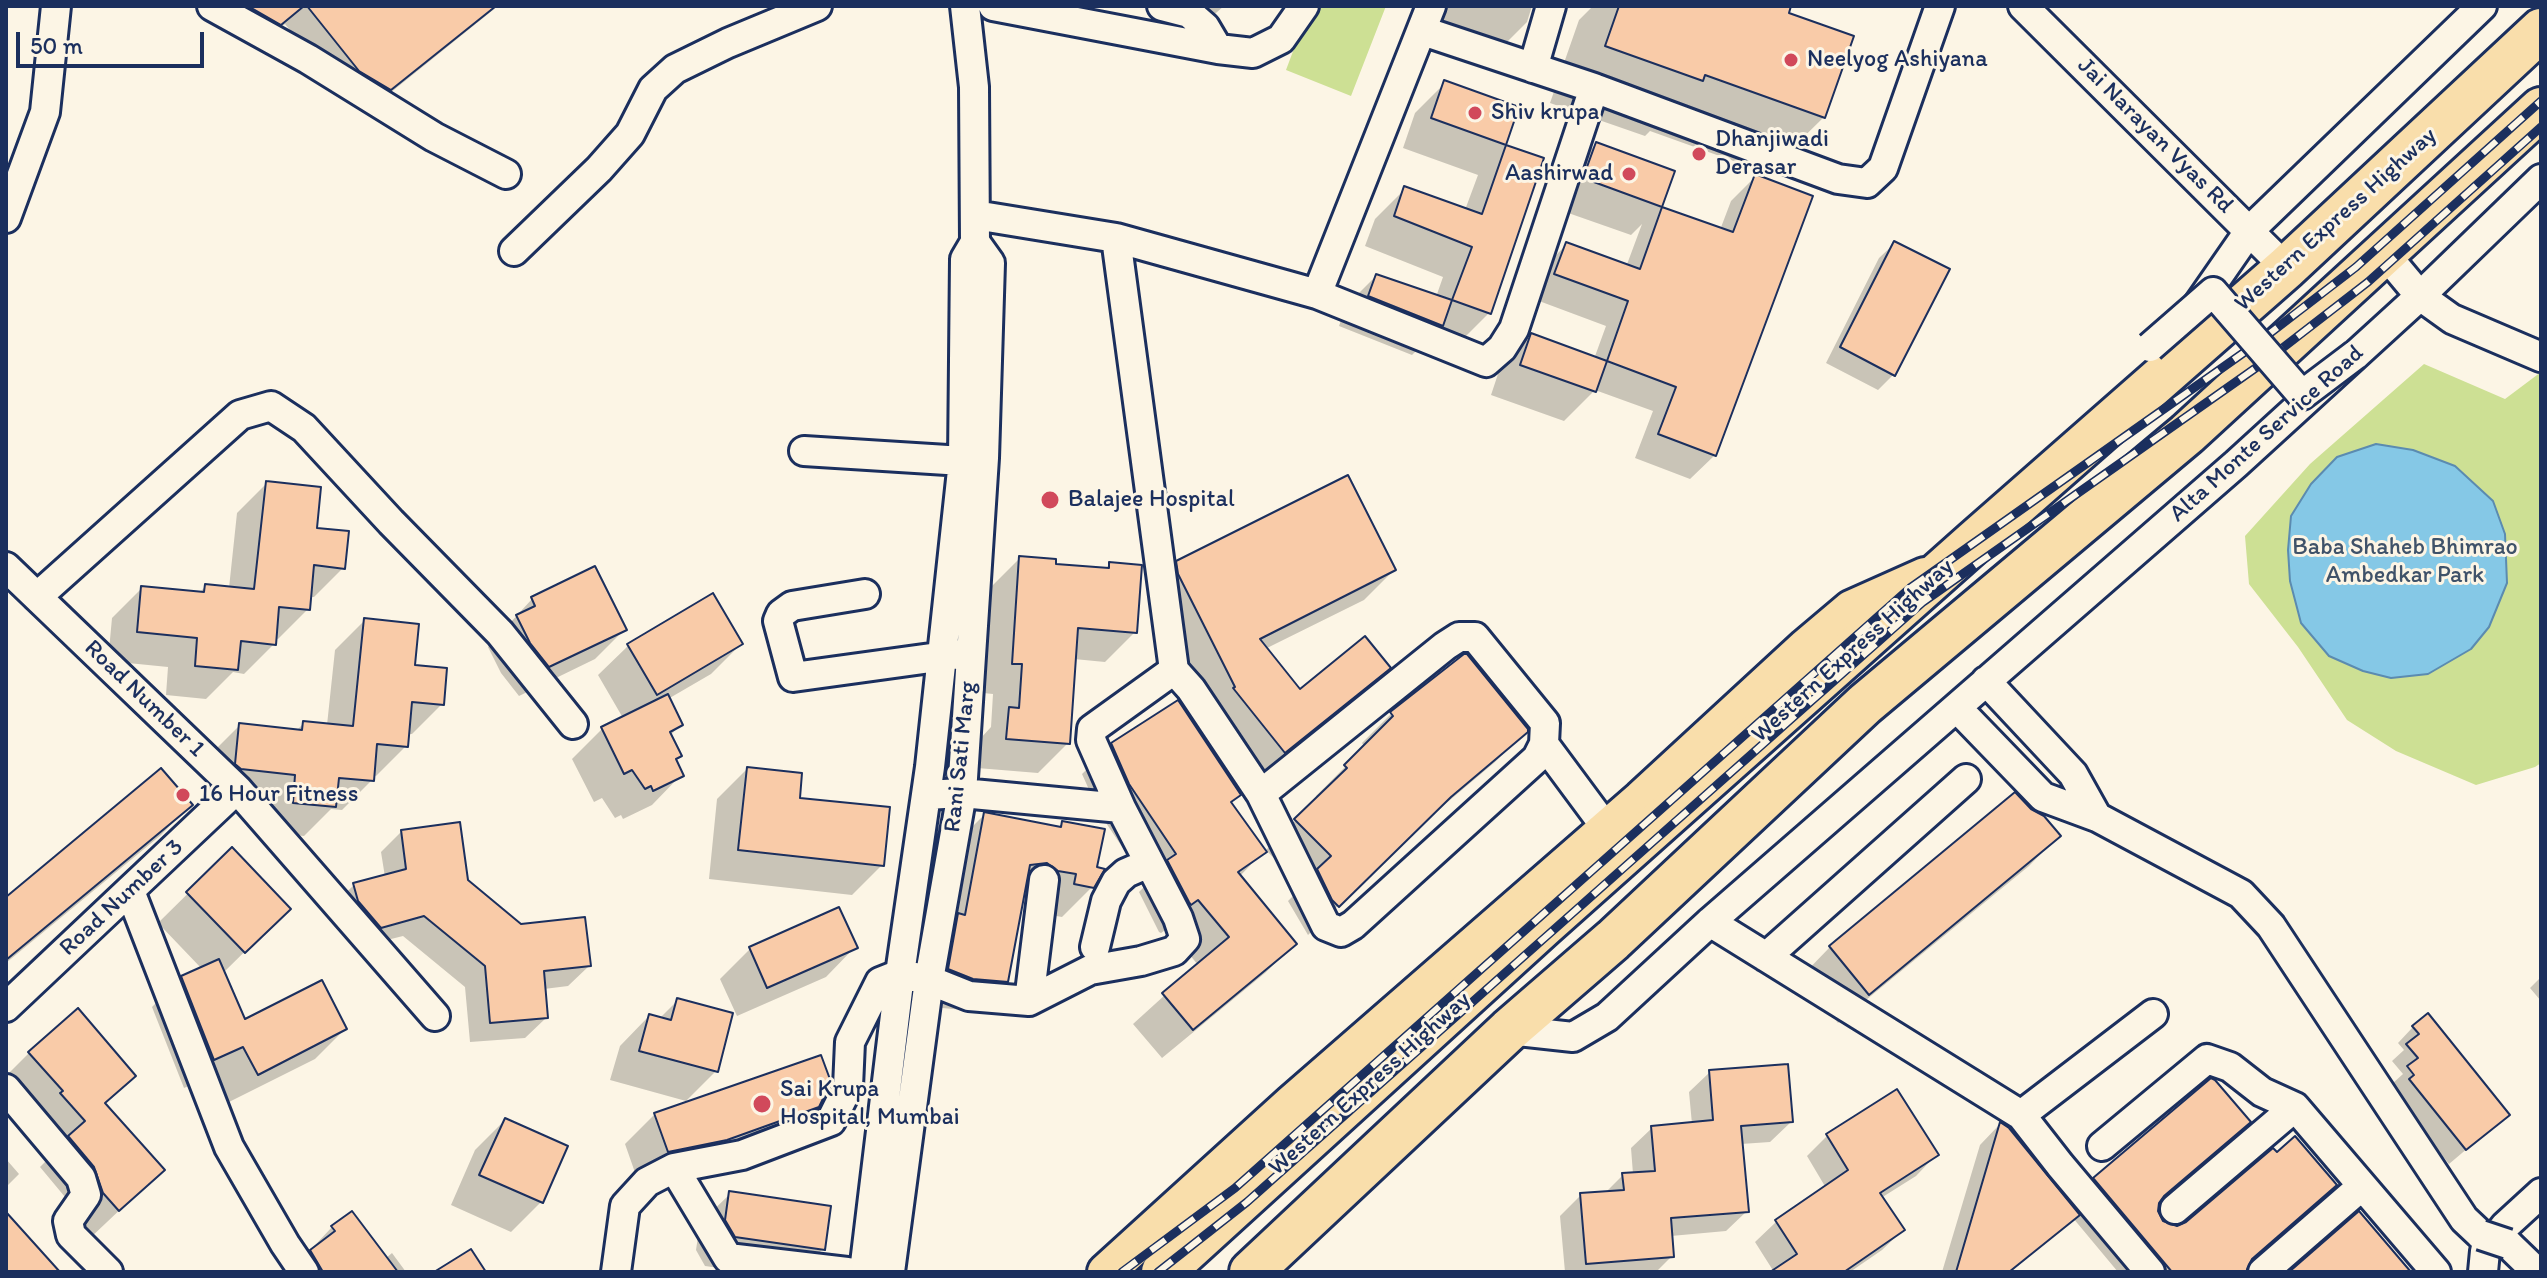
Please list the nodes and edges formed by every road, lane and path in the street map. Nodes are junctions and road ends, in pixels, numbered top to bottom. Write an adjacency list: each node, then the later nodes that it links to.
1 (56, 6): 20 (street)
2 (212, 6): 18 (street)
3 (817, 6): 24 (street)
4 (965, 6): 21 (street, Rani Sati Marg)
5 (993, 6): 14 (street)
6 (1162, 6): 14 (street)
7 (1304, 6): 14 (street)
8 (1551, 6): 15 (street)
9 (1940, 6): 16 (street)
10 (2023, 6): 22 (street, Jai Narayan Vyas Rd)
11 (2482, 6): 22 (street)
12 (1427, 18): 15 (street); 27 (street)
13 (2541, 30): 26 (highway, Western Express Highway)
14 (1218, 49)
15 (1533, 68): 16 (street)
16 (1594, 88): 27 (street)
17 (2541, 109): 25 (highway, Western Express Highway)
18 (506, 174)
19 (2541, 179): 28 (street, Alta Monte Service Road)
20 (6, 218)
21 (975, 228): 23 (street); 34 (street, Rani Sati Marg)
22 (2250, 230): 26 (street, Jai Narayan Vyas Rd); 29 (street)
23 (1116, 238): 27 (street); 42 (street)
24 (514, 251)
25 (2385, 254): 28 (street); 43 (highway, Western Express Highway)
26 (2286, 268): 35 (highway, Western Express Highway)
27 (1317, 294)
28 (2420, 296): 31 (street, Alta Monte Service Road); 32 (street)
29 (2198, 305): 30 (street, bridge); 31 (street, bridge)
30 (2150, 347)
31 (2355, 355): 44 (street, Alta Monte Service Road)
32 (2541, 357)
33 (804, 451): 34 (street)
34 (973, 460): 40 (street, Rani Sati Marg); 41 (street, Rani Sati Marg)
35 (1948, 565): 39 (highway, Western Express Highway); 48 (main road)
36 (6, 567): 38 (street, Road Number 1)
37 (865, 594): 41 (street)
38 (37, 597): 46 (street); 50 (street, Road Number 1)
39 (1870, 636): 43 (highway); 48 (highway, Western Express Highway)
40 (971, 652): 41 (street); 51 (street, Rani Sati Marg)
41 (942, 656): 53 (street, Rani Sati Marg)
42 (1174, 670): 52 (street); 54 (street)
43 (1903, 672): 69 (highway, Western Express Highway)
44 (1986, 681): 45 (street, Alta Monte Service Road); 55 (street)
45 (1957, 708): 55 (street); 60 (street, Alta Monte Service Road)
46 (573, 724)
47 (1544, 744): 52 (street); 52 (street); 56 (street)
48 (1686, 779): 56 (main road); 88 (highway, Western Express Highway)
49 (1966, 779): 62 (street)
50 (237, 789): 59 (street, Road Number 3); 68 (street, Road Number 1)
51 (962, 793): 53 (street); 54 (street); 64 (street, Rani Sati Marg)
52 (1261, 794)
53 (926, 795): 63 (street, Rani Sati Marg)
54 (1121, 808): 57 (street)
55 (2097, 817): 92 (street, bridge)
56 (1607, 829): 87 (main road)
57 (1149, 863): 61 (street); 65 (street)
58 (1044, 880): 65 (street)
59 (130, 891): 66 (street, Road Number 3); 82 (street)
60 (1710, 922): 62 (street); 69 (street, Alta Monte Service Road)
61 (1095, 947)
62 (1766, 957): 73 (street)
63 (900, 974): 64 (street); 71 (street, Rani Sati Marg); 75 (street)
64 (929, 980): 65 (street); 71 (street, Rani Sati Marg)
65 (1029, 1001)
66 (6, 1007)
67 (2153, 1014): 73 (street)
68 (435, 1016)
69 (1509, 1030): 89 (highway, Western Express Highway)
70 (6, 1089): 81 (street)
71 (900, 1096): 85 (street, Rani Sati Marg); 86 (street, Rani Sati Marg)
72 (2295, 1107): 74 (street); 76 (street); 78 (street)
73 (2021, 1115): 79 (street)
74 (2102, 1146)
75 (674, 1168): 83 (street); 84 (street)
76 (2362, 1186): 80 (street); 90 (street)
77 (2541, 1193): 91 (street)
78 (2175, 1209)
79 (2137, 1268)
80 (2428, 1269)
81 (108, 1272)
82 (304, 1272)
83 (616, 1272)
84 (847, 1272)
85 (864, 1272)
86 (890, 1272)
87 (1106, 1272)
88 (1163, 1272)
89 (1251, 1272)
90 (2263, 1272)
91 (2483, 1272)
92 (2537, 1272)

